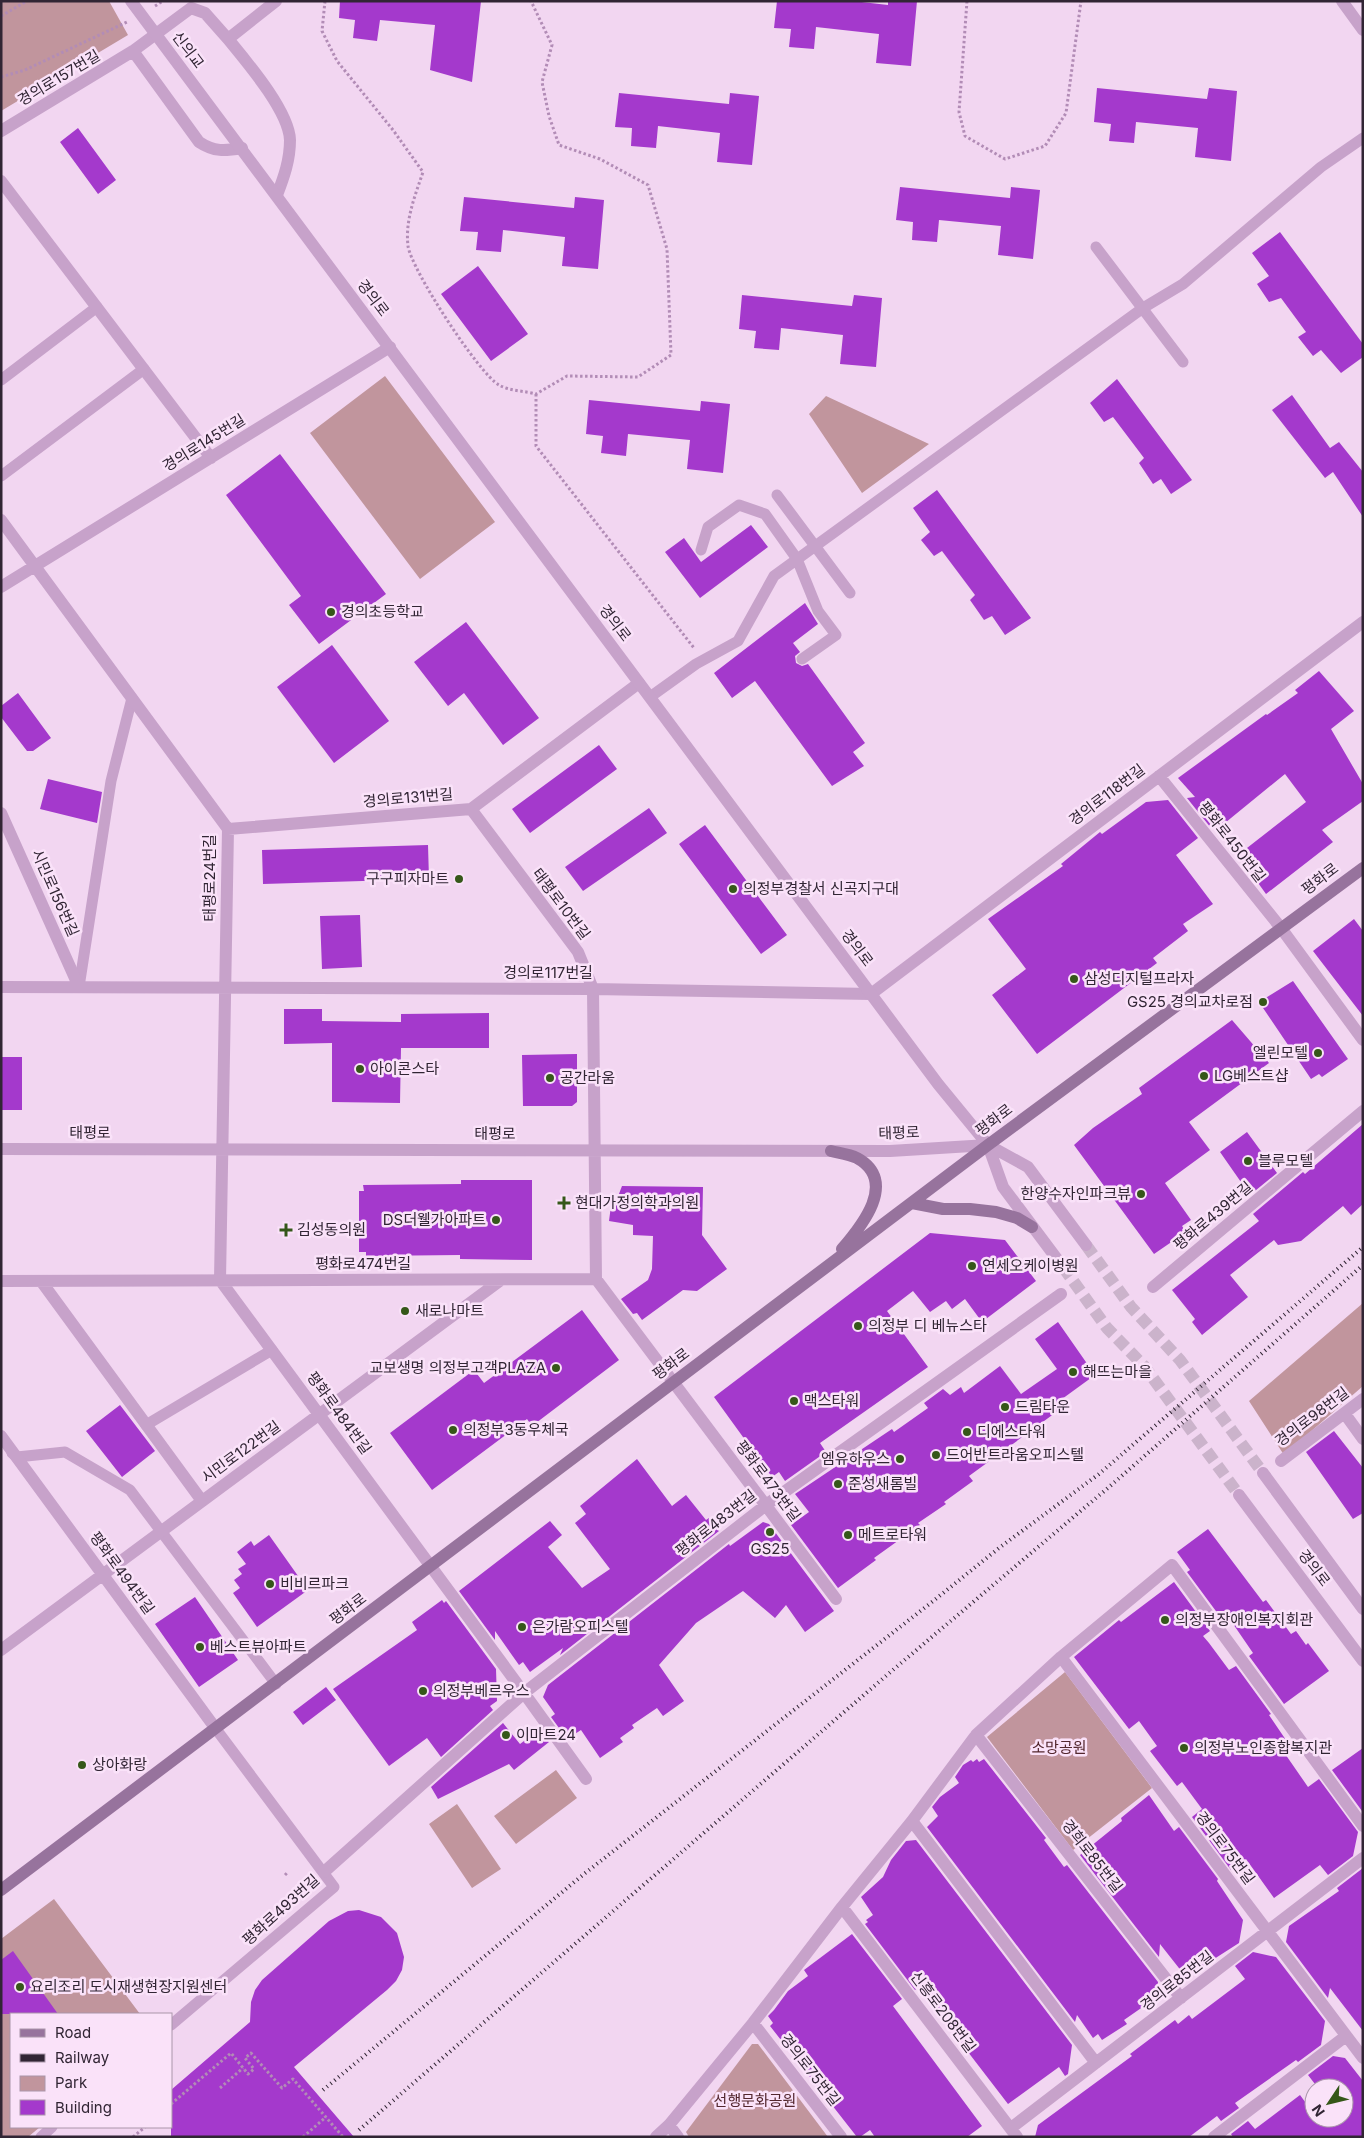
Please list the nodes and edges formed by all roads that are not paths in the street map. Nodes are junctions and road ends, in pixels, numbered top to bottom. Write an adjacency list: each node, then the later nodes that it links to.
1 (131, 1): 7 (street, 신의교)
2 (276, 1): 5 (street)
3 (1342, 1): 4 (street)
4 (1363, 30)
5 (228, 39): 6 (street, 경의로157번길); 12 (street)
6 (133, 51): 8 (street, 경의로157번길); 10 (street)
7 (219, 118): 10 (street, 경의로)
8 (1, 131)
9 (1363, 138): 15 (lane)
10 (242, 148): 12 (street, 경의로)
11 (1, 181): 14 (street)
12 (277, 195): 16 (street, 경의로)
13 (1096, 246): 15 (lane)
14 (97, 307): 18 (street); 19 (lane)
15 (1143, 308): 17 (lane); 24 (lane)
16 (390, 347): 20 (street, 경의로145번길); 32 (street, 경의로)
17 (1183, 362)
18 (144, 369): 20 (street); 21 (lane)
19 (1, 380)
20 (211, 458): 27 (street, 경의로145번길)
21 (1, 476)
22 (777, 495): 24 (lane)
23 (1, 520): 27 (street, 태평로24번길)
24 (815, 546): 26 (lane); 29 (lane)
25 (701, 550): 26 (lane)
26 (797, 559): 31 (lane); 33 (lane)
27 (36, 566): 28 (street, 경의로145번길); 34 (street, 태평로24번길)
28 (1, 587)
29 (850, 593)
30 (1363, 622): 35 (street, 경의로118번길)
31 (802, 659)
32 (639, 682): 33 (street, 경의로); 36 (street, 경의로131번길)
33 (650, 697): 45 (street, 경의로)
34 (132, 698): 38 (street, 태평로24번길); 42 (lane)
35 (1159, 776): 40 (street, 평화로450번길); 45 (street, 경의로118번길)
36 (471, 809): 38 (street, 경의로131번길); 44 (street, 태평로10번길)
37 (1, 813): 42 (street, 시민로156번길)
38 (228, 829): 43 (street, 태평로24번길)
39 (1363, 868): 40 (main road, 평화로)
40 (1281, 928): 46 (street, 평화로450번길); 48 (main road, 평화로)
41 (1, 987): 42 (street)
42 (79, 987): 43 (street)
43 (225, 987): 44 (street, 경의로117번길); 50 (street, 태평로24번길)
44 (593, 989): 45 (street, 경의로117번길); 51 (street, 태평로10번길)
45 (871, 994): 48 (street, 경의로)
46 (1363, 1040)
47 (1363, 1111): 63 (street, 평화로439번길)
48 (988, 1145): 52 (street, 태평로); 53 (main road, 평화로); 54 (street, 경의로); 55 (street, 경의로)
49 (1, 1149): 50 (street, 태평로)
50 (223, 1149): 51 (street, 태평로); 60 (street, 태평로24번길)
51 (596, 1150): 52 (street, 태평로); 58 (street, 태평로10번길)
52 (831, 1151): 56 (main road)
53 (912, 1203): 54 (main road); 56 (main road, 평화로)
54 (1032, 1227): 57 (street, 경의로)
55 (1086, 1245)
56 (829, 1266): 66 (main road, 평화로)
57 (1062, 1267)
58 (596, 1279): 61 (street, 평화로474번길); 66 (street)
59 (41, 1280): 60 (street, 평화로474번길); 62 (street, 평화로474번길); 70 (street)
60 (220, 1280): 61 (street, 평화로474번길); 65 (street, 평화로484번길)
61 (501, 1280): 68 (street, 시민로122번길)
62 (1, 1281)
63 (1153, 1287)
64 (1061, 1294): 79 (street, 평화로483번길)
65 (272, 1350): 68 (street, 평화로484번길); 70 (lane)
66 (674, 1382): 79 (street, 평화로473번길); 81 (main road, 평화로)
67 (1363, 1399): 69 (street, 경의로98번길)
68 (319, 1414): 78 (street, 시민로122번길); 81 (street, 평화로484번길)
69 (1345, 1414): 72 (street); 75 (street, 경의로98번길)
70 (146, 1425): 78 (street)
71 (1, 1436): 74 (street, 평화로494번길)
72 (1363, 1439)
73 (1, 1445): 74 (lane)
74 (17, 1457): 80 (lane); 82 (street, 평화로494번길)
75 (1281, 1461)
76 (1263, 1473): 84 (street, 경의로)
77 (1239, 1495): 87 (street, 경의로)
78 (202, 1501): 80 (street, 시민로122번길)
79 (766, 1504): 83 (street, 평화로473번길); 89 (street, 평화로483번길)
80 (161, 1531): 82 (street, 시민로122번길); 88 (lane)
81 (432, 1566): 88 (main road, 평화로); 89 (street)
82 (102, 1575): 85 (street, 시민로122번길); 90 (street, 평화로494번길)
83 (836, 1599)
84 (1363, 1609)
85 (1, 1650)
86 (1061, 1657): 91 (street); 94 (street); 99 (street, 경의로75번길)
87 (1363, 1661)
88 (276, 1684): 90 (main road, 평화로)
89 (524, 1693): 92 (street); 96 (street, 평화로483번길)
90 (216, 1729): 96 (lane, 평화로493번길); 97 (main road, 평화로)
91 (976, 1735): 93 (street); 100 (street, 경희로85번길)
92 (586, 1779)
93 (912, 1821): 98 (street); 105 (street)
94 (1363, 1826)
95 (1363, 1858): 99 (street, 경의로85번길)
96 (324, 1872): 102 (lane, 평화로493번길)
97 (1, 1890)
98 (842, 1907): 101 (street); 108 (street, 신흥로208번길)
99 (1267, 1931): 100 (street, 경의로85번길); 103 (street, 경의로75번길)
100 (1181, 1998): 105 (street, 경의로85번길)
101 (753, 2023): 106 (street); 112 (street, 경의로75번길)
102 (172, 2024)
103 (1346, 2036): 104 (street, 경의로75번길); 113 (street)
104 (1363, 2058)
105 (1096, 2063): 108 (street, 경의로85번길)
106 (669, 2125): 110 (street); 111 (street)
107 (51, 2128): 109 (lane)
108 (1014, 2132)
109 (41, 2137)
110 (656, 2137)
111 (678, 2137)
112 (841, 2137)
113 (1214, 2137)

